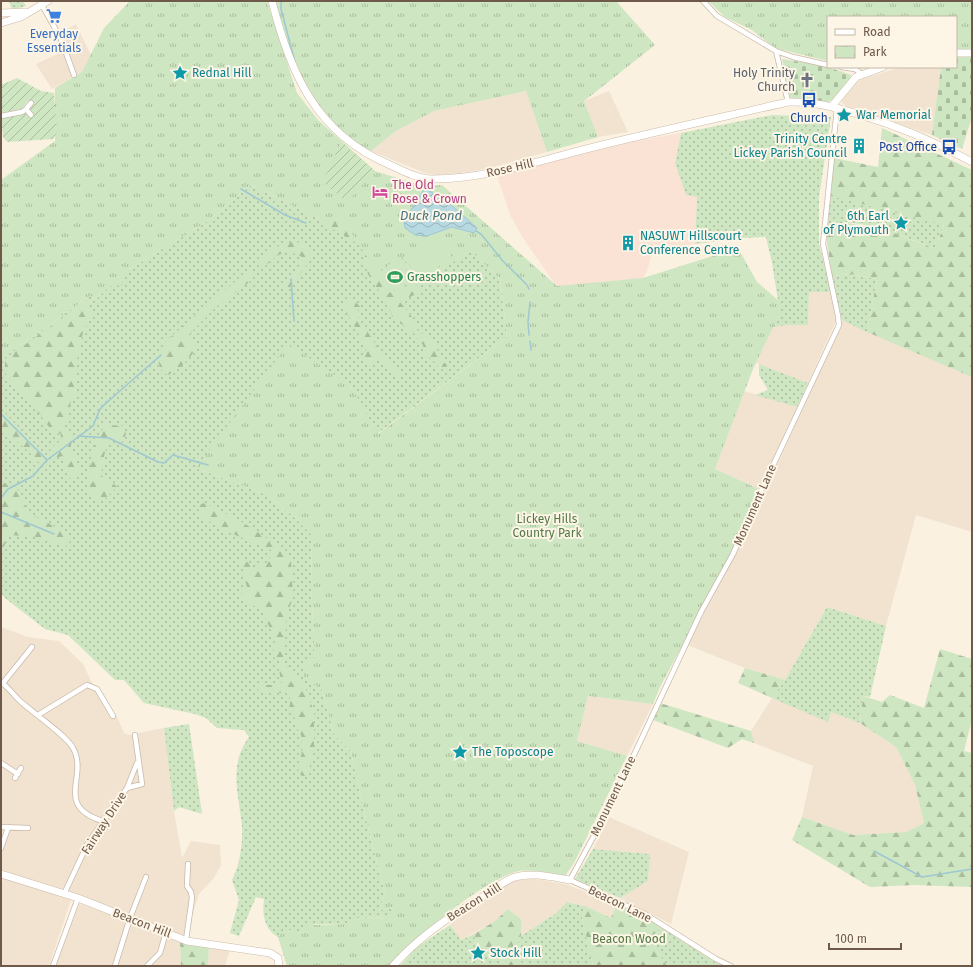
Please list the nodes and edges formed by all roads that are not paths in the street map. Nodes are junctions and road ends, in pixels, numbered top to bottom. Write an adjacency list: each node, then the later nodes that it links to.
1 (272, 1): 15 (main road, Rose Hill)
2 (703, 1): 7 (street)
3 (45, 3): 4 (main road); 14 (street)
4 (29, 11): 5 (main road); 6 (main road)
5 (1, 13)
6 (1, 24)
7 (776, 51): 10 (street); 15 (street)
8 (957, 53): 9 (main road)
9 (972, 53)
10 (827, 65)
11 (848, 68): 13 (street)
12 (880, 68): 13 (main road)
13 (862, 74): 17 (main road)
14 (74, 75)
15 (788, 102): 17 (main road, Rose Hill)
16 (31, 103): 18 (street)
17 (834, 107): 21 (main road, Rose Hill); 39 (street, Monument Lane)
18 (26, 109): 19 (street); 20 (street)
19 (31, 115)
20 (1, 116)
21 (972, 162)
22 (32, 647): 23 (street)
23 (2, 682): 24 (street)
24 (38, 715): 25 (street); 31 (street)
25 (113, 716)
26 (135, 735): 28 (street, Fairway Drive)
27 (1, 763): 29 (street)
28 (137, 763): 30 (street); 30 (street, Fairway Drive)
29 (21, 768)
30 (127, 788): 31 (street, Fairway Drive)
31 (103, 820): 40 (street, Fairway Drive)
32 (1, 827): 33 (street)
33 (8, 828): 34 (street); 35 (street)
34 (28, 828)
35 (1, 848)
36 (188, 864): 44 (street)
37 (1, 874): 40 (main road, Beacon Hill)
38 (146, 877): 42 (street)
39 (570, 880): 49 (main road, Beacon Hill); 50 (street, Beacon Lane)
40 (64, 894): 41 (main road, Beacon Hill)
41 (78, 898): 42 (main road, Beacon Hill); 45 (street)
42 (130, 918): 43 (main road, Beacon Hill); 46 (street)
43 (166, 932): 44 (main road, Beacon Hill); 47 (street)
44 (186, 940): 48 (main road, Beacon Hill)
45 (53, 966)
46 (115, 966)
47 (147, 966)
48 (279, 966)
49 (393, 966)
50 (731, 966)

